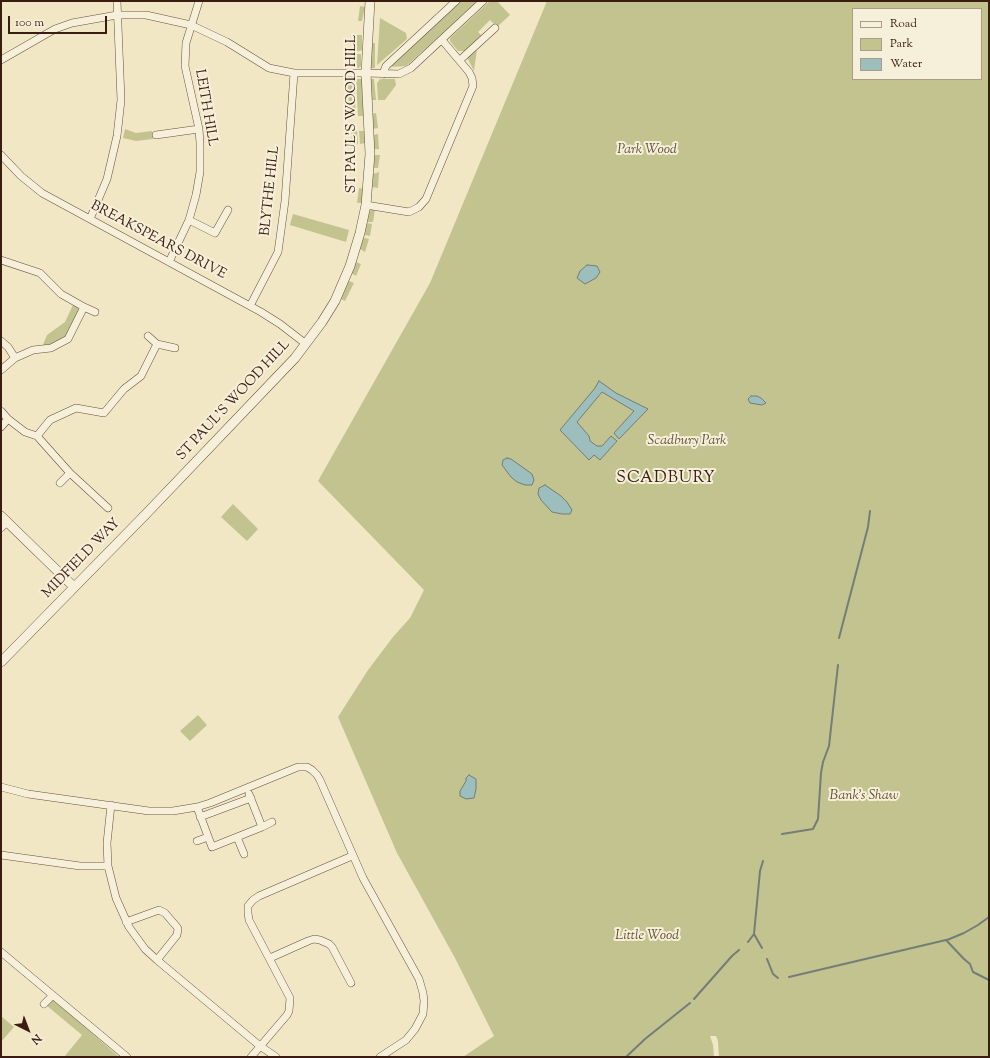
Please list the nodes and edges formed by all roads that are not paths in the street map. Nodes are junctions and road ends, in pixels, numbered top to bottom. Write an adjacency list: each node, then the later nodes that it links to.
1 (117, 1): 6 (street)
2 (199, 1): 7 (street, LEITH HILL)
3 (370, 1): 13 (street, ST PAUL'S WOOD HILL)
4 (456, 1): 14 (street)
5 (483, 1): 9 (street)
6 (117, 15): 7 (street); 10 (street); 20 (street)
7 (190, 25): 12 (street); 15 (street, LEITH HILL)
8 (495, 28): 11 (street)
9 (442, 40): 11 (street); 14 (street)
10 (1, 60)
11 (460, 60): 18 (street)
12 (294, 73): 13 (street); 24 (street, BLYTHE HILL)
13 (366, 73): 14 (street); 18 (street, ST PAUL'S WOOD HILL)
14 (383, 74)
15 (199, 129): 16 (street); 21 (street, LEITH HILL)
16 (156, 135)
17 (1, 155): 20 (street, BREAKSPEARS DRIVE)
18 (366, 205): 30 (street, ST PAUL'S WOOD HILL)
19 (228, 210): 21 (street)
20 (90, 219): 23 (street, BREAKSPEARS DRIVE)
21 (189, 220): 23 (street, LEITH HILL)
22 (1, 260): 25 (street)
23 (168, 262): 24 (street, BREAKSPEARS DRIVE)
24 (250, 306): 30 (street, BREAKSPEARS DRIVE)
25 (84, 307): 26 (street); 32 (street)
26 (95, 312)
27 (148, 336): 29 (street)
28 (1, 341): 32 (street)
29 (157, 344): 31 (street); 37 (street)
30 (306, 344): 39 (street, ST PAUL'S WOOD HILL)
31 (175, 348)
32 (15, 358): 33 (street)
33 (1, 370)
34 (1, 411): 35 (street)
35 (8, 419): 36 (street); 37 (street)
36 (1, 427)
37 (37, 436): 38 (street)
38 (70, 473): 40 (street); 41 (street)
39 (183, 476): 43 (street, MIDFIELD WAY)
40 (60, 483)
41 (108, 508)
42 (3, 522): 43 (street)
43 (74, 587): 44 (street, MIDFIELD WAY)
44 (1, 662)
45 (1, 787): 48 (street)
46 (247, 788): 47 (street); 49 (street); 58 (street)
47 (251, 798): 50 (street); 52 (street)
48 (111, 805): 49 (street); 59 (street)
49 (197, 807): 50 (street)
50 (200, 817): 53 (street)
51 (272, 822): 52 (street)
52 (262, 826): 54 (street)
53 (208, 837): 54 (street); 55 (street)
54 (237, 837): 56 (street)
55 (197, 841)
56 (244, 854)
57 (1, 855): 59 (street)
58 (352, 856): 62 (street); 71 (street)
59 (108, 866): 60 (street)
60 (126, 922): 63 (street); 63 (street)
61 (1, 952): 65 (street)
62 (270, 958): 64 (street); 67 (street)
63 (157, 960): 67 (street)
64 (351, 983)
65 (52, 996): 66 (street); 68 (street)
66 (44, 1004)
67 (260, 1046): 69 (street); 70 (street)
68 (127, 1057)
69 (251, 1057)
70 (276, 1057)
71 (380, 1057)

